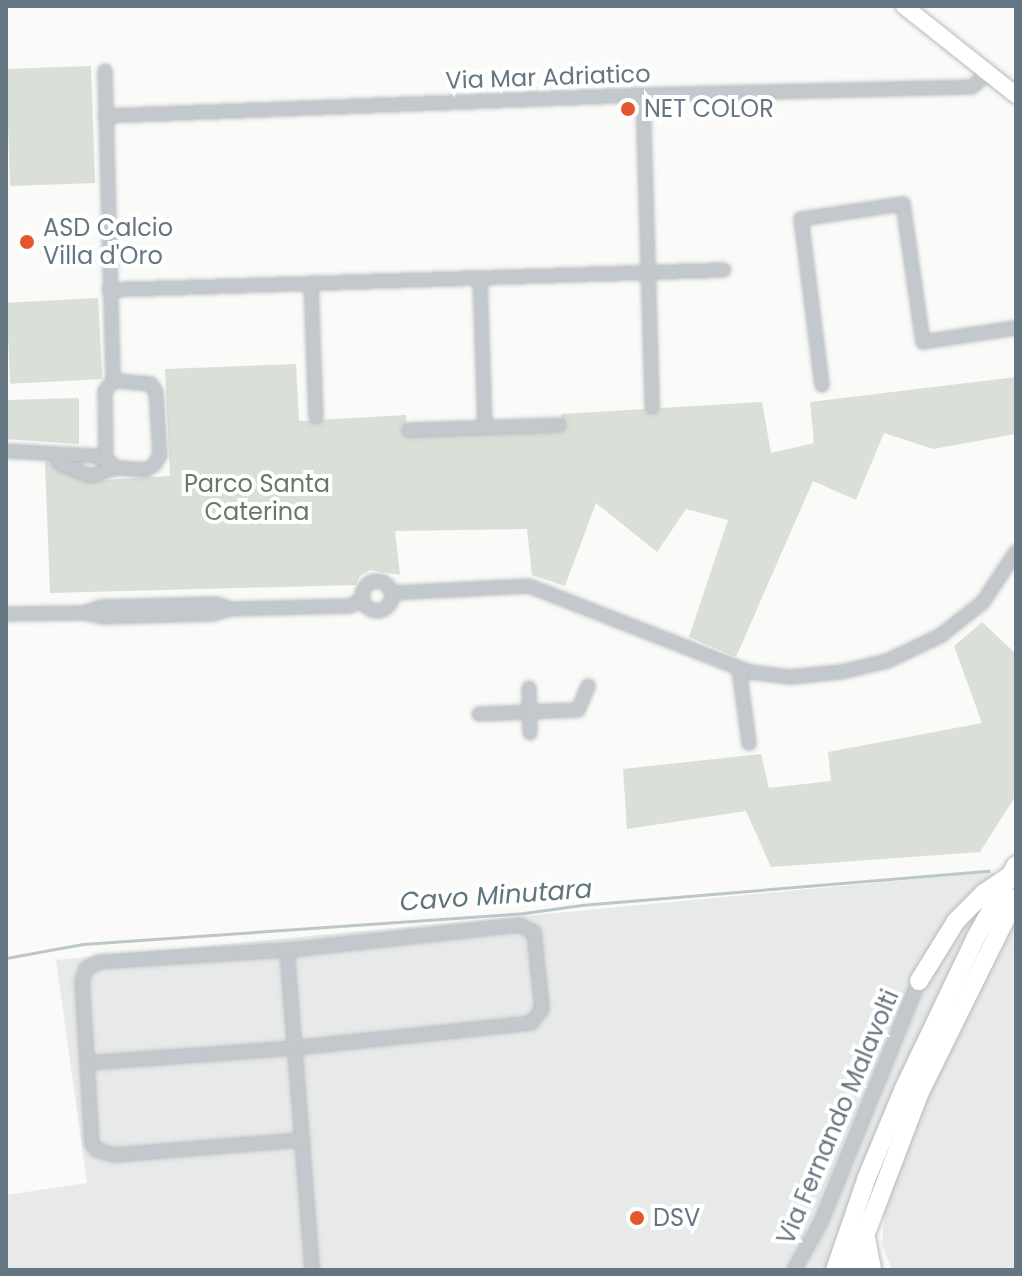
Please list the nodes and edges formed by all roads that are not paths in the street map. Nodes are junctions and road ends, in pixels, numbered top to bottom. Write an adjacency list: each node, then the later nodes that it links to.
1 (904, 6): 3 (main road)
2 (105, 71): 6 (street)
3 (988, 73): 4 (street, Via Mar Adriatico); 5 (main road)
4 (643, 95): 6 (street, Via Mar Adriatico); 8 (street)
5 (1016, 95)
6 (105, 116): 11 (street)
7 (724, 270): 8 (street)
8 (648, 273): 9 (street); 15 (street)
9 (480, 278): 10 (street); 18 (street)
10 (311, 283): 11 (street); 16 (street)
11 (109, 290): 13 (street)
12 (1016, 328): 14 (street)
13 (113, 381): 22 (street); 22 (street)
14 (822, 385)
15 (652, 407)
16 (316, 417)
17 (559, 425): 18 (street)
18 (485, 427): 19 (street)
19 (409, 430)
20 (6, 451): 21 (street)
21 (52, 455): 22 (street); 22 (street)
22 (112, 464)
23 (1016, 552): 27 (street)
24 (392, 593): 25 (street); 25 (street); 27 (street)
25 (362, 600): 26 (street)
26 (6, 614)
27 (739, 669): 33 (street)
28 (588, 686): 30 (street)
29 (529, 688): 30 (street)
30 (529, 712): 31 (street); 32 (street)
31 (479, 714)
32 (530, 733)
33 (749, 743)
34 (1013, 870): 37 (highway); 44 (highway)
35 (1016, 898): 41 (highway)
36 (287, 950): 38 (street); 38 (street); 39 (street)
37 (919, 981): 43 (street, Via Fernando Malavolti)
38 (294, 1048): 39 (street); 40 (street)
39 (87, 1063): 40 (street)
40 (302, 1140): 42 (street)
41 (865, 1231): 45 (highway); 46 (highway)
42 (312, 1270)
43 (794, 1270)
44 (835, 1270)
45 (852, 1270)
46 (872, 1270)

